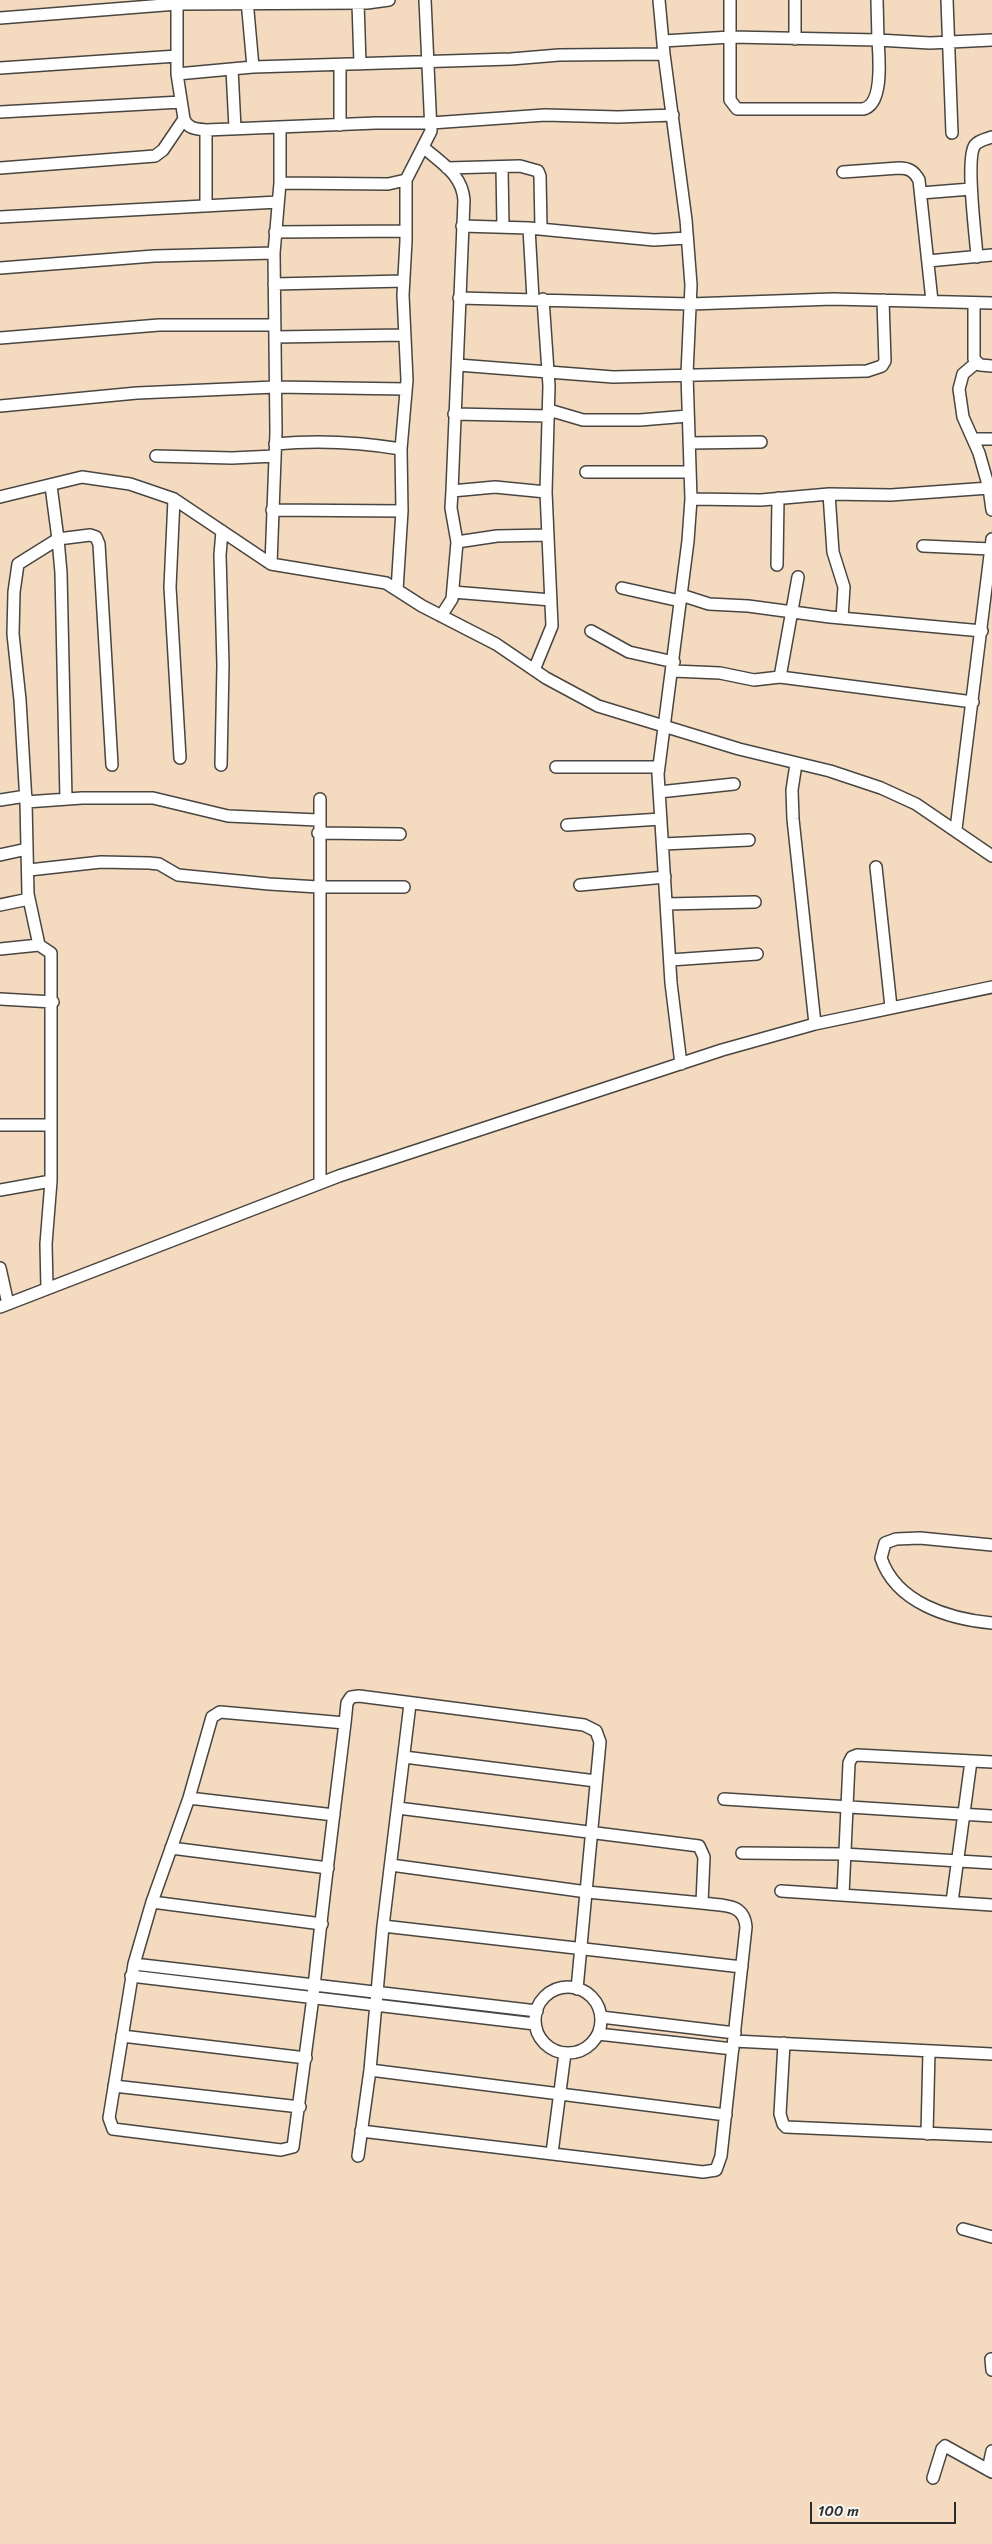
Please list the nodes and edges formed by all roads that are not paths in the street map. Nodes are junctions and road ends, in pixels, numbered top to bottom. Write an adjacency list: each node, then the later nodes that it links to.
1 (389, 0): 11 (street)
2 (425, 0): 21 (street)
3 (659, 0): 17 (street)
4 (730, 0): 13 (street)
5 (795, 0): 14 (street)
6 (877, 0): 15 (street)
7 (947, 0): 18 (street)
8 (246, 1): 9 (street); 10 (street); 24 (street)
9 (314, 1): 11 (street)
10 (177, 2): 12 (street); 20 (street)
11 (358, 3): 22 (street)
12 (0, 18)
13 (731, 37): 14 (street); 15 (street); 17 (street)
14 (795, 39): 15 (street)
15 (878, 40): 18 (street)
16 (992, 40): 18 (street)
17 (663, 41): 19 (street)
18 (950, 42): 37 (street)
19 (664, 54): 21 (street); 30 (street)
20 (177, 56): 25 (street); 27 (street)
21 (429, 60): 22 (street); 32 (street)
22 (360, 64): 23 (street)
23 (340, 65): 24 (street); 33 (street)
24 (253, 67): 26 (street)
25 (0, 68)
26 (232, 69): 27 (street); 34 (street)
27 (177, 74): 28 (street)
28 (181, 102): 29 (street); 31 (street)
29 (0, 112)
30 (673, 115): 32 (street); 57 (street)
31 (184, 119): 36 (street); 41 (street)
32 (431, 123): 33 (street); 39 (street)
33 (340, 125): 35 (street)
34 (235, 128): 35 (street); 36 (street)
35 (280, 128): 45 (street)
36 (206, 130): 49 (street)
37 (952, 133)
38 (992, 138): 46 (street)
39 (423, 147): 42 (street); 44 (street)
40 (502, 166): 42 (street); 52 (street); 54 (street)
41 (0, 168)
42 (447, 168): 51 (street)
43 (843, 172): 47 (street)
44 (406, 180): 45 (street); 55 (street)
45 (280, 183): 48 (street)
46 (972, 189): 47 (street); 60 (street)
47 (921, 193): 61 (street)
48 (278, 202): 49 (street); 56 (street)
49 (206, 206): 50 (street)
50 (0, 217)
51 (462, 226): 52 (street); 65 (street)
52 (504, 227): 53 (street)
53 (529, 228): 54 (street); 66 (street)
54 (541, 229): 57 (street)
55 (406, 231): 56 (street); 63 (street)
56 (275, 232): 58 (street)
57 (687, 238): 71 (street)
58 (274, 253): 62 (street); 64 (street)
59 (992, 255): 60 (street)
60 (977, 257): 61 (street)
61 (928, 261): 68 (street)
62 (0, 268)
63 (404, 281): 64 (street); 73 (street)
64 (274, 284): 72 (street)
65 (459, 298): 66 (street); 77 (street)
66 (538, 299): 71 (street); 79 (street)
67 (883, 300): 68 (street); 71 (street); 80 (street)
68 (932, 302): 69 (street)
69 (974, 303): 70 (street); 76 (street)
70 (992, 303)
71 (690, 304): 80 (street)
72 (275, 325): 74 (street); 75 (street)
73 (404, 335): 74 (street); 82 (street)
74 (275, 337): 81 (street)
75 (0, 338)
76 (976, 363): 78 (street); 88 (street)
77 (458, 365): 79 (street); 85 (street)
78 (992, 366)
79 (548, 372): 80 (street); 84 (street)
80 (686, 374): 86 (street)
81 (274, 387): 82 (street); 83 (street); 92 (street)
82 (406, 389): 91 (street)
83 (0, 406)
84 (549, 413): 85 (street); 86 (street); 99 (street)
85 (454, 414): 98 (street)
86 (688, 416): 90 (street)
87 (992, 438): 88 (street)
88 (973, 439): 97 (street)
89 (761, 442): 90 (street)
90 (689, 443): 95 (street)
91 (401, 449): 92 (street); 107 (street)
92 (275, 450): 93 (street); 105 (street)
93 (156, 456)
94 (586, 472): 95 (street)
95 (690, 472): 104 (street)
96 (50, 486): 101 (street); 103 (street); 110 (street)
97 (989, 488): 100 (street); 106 (street)
98 (452, 491): 99 (street); 111 (street)
99 (546, 492): 109 (street)
100 (829, 494): 102 (street); 125 (street)
101 (0, 497)
102 (778, 498): 104 (street); 115 (street)
103 (174, 500): 108 (street); 133 (street)
104 (691, 500): 120 (street)
105 (272, 510): 107 (street); 114 (street)
106 (992, 510)
107 (402, 511): 118 (street)
108 (222, 531): 114 (street); 136 (street)
109 (548, 535): 111 (street); 121 (street)
110 (58, 540): 135 (street); 141 (street); 142 (street)
111 (457, 542): 119 (street)
112 (992, 544): 113 (street); 122 (street)
113 (923, 546)
114 (270, 564): 118 (street)
115 (777, 565)
116 (798, 577): 123 (street)
117 (622, 588): 120 (street)
118 (397, 590): 124 (street)
119 (453, 592): 121 (street); 124 (street)
120 (681, 598): 123 (street); 128 (street)
121 (551, 600): 129 (street)
122 (988, 604): 127 (street)
123 (791, 612): 125 (street); 130 (street)
124 (441, 616): 129 (street)
125 (842, 618): 127 (street)
126 (591, 631): 128 (street)
127 (982, 631): 131 (street)
128 (674, 666): 130 (street); 132 (street)
129 (534, 670): 132 (street)
130 (780, 677): 131 (street)
131 (973, 702): 148 (street)
132 (664, 727): 134 (street); 138 (street)
133 (180, 758)
134 (796, 764): 148 (street); 174 (street)
135 (112, 765)
136 (220, 765)
137 (556, 767): 138 (street)
138 (659, 767): 140 (street)
139 (734, 784): 140 (street)
140 (659, 792): 145 (street)
141 (26, 799): 142 (street); 144 (street); 153 (street)
142 (66, 799): 146 (street)
143 (320, 799): 146 (street)
144 (0, 800)
145 (661, 819): 147 (street); 152 (street)
146 (318, 820): 149 (street)
147 (567, 825)
148 (956, 829): 155 (street)
149 (318, 833): 150 (street); 160 (street)
150 (400, 834)
151 (749, 840): 152 (street)
152 (663, 844): 158 (street)
153 (27, 849): 154 (street); 157 (street)
154 (0, 855)
155 (992, 856)
156 (876, 866): 173 (street)
157 (29, 870): 160 (street); 162 (street)
158 (665, 877): 159 (street); 164 (street)
159 (580, 885)
160 (318, 887): 161 (street); 179 (street)
161 (404, 887)
162 (29, 900): 165 (street); 166 (street)
163 (754, 902): 164 (street)
164 (666, 904): 169 (street)
165 (0, 905)
166 (39, 945): 167 (street); 172 (street)
167 (0, 949)
168 (757, 954): 169 (street)
169 (670, 960): 175 (street)
170 (992, 987): 173 (street)
171 (0, 999): 172 (street)
172 (53, 1002): 177 (street)
173 (892, 1008): 174 (street)
174 (815, 1024): 175 (street)
175 (681, 1064): 179 (street)
176 (0, 1125): 177 (street)
177 (51, 1126): 178 (street)
178 (51, 1181): 180 (street); 182 (street)
179 (320, 1184): 182 (street)
180 (0, 1190)
181 (0, 1268): 183 (street)
182 (47, 1289): 183 (street)
183 (4, 1306)
184 (992, 1545): 185 (street)
185 (992, 1623)
186 (410, 1704): 187 (street); 188 (street); 191 (street)
187 (345, 1723): 192 (street); 196 (street)
188 (404, 1757): 191 (street); 195 (street)
189 (971, 1761): 190 (street); 194 (street); 197 (street)
190 (992, 1762)
191 (596, 1781): 199 (street)
192 (188, 1798): 196 (street); 200 (street)
193 (724, 1799): 194 (street)
194 (848, 1805): 197 (street); 202 (street)
195 (398, 1808): 199 (street); 205 (street)
196 (334, 1814): 206 (street)
197 (963, 1814): 198 (street); 203 (street)
198 (992, 1816)
199 (593, 1832): 208 (street); 212 (street)
200 (171, 1848): 206 (street); 210 (street)
201 (742, 1853): 202 (street)
202 (844, 1854): 203 (street); 209 (street)
203 (956, 1860): 204 (street); 211 (street)
204 (992, 1863)
205 (390, 1865): 208 (street); 215 (street)
206 (328, 1868): 214 (street)
207 (782, 1891): 209 (street)
208 (587, 1892): 212 (street); 216 (street)
209 (843, 1895): 211 (street)
210 (152, 1902): 214 (street); 217 (street)
211 (952, 1902): 213 (street)
212 (702, 1903): 218 (street)
213 (992, 1905)
214 (322, 1924): 220 (street)
215 (383, 1926): 216 (street); 222 (street)
216 (581, 1950): 218 (street); 221 (street)
217 (134, 1964): 219 (street); 220 (street)
218 (742, 1966): 230 (street)
219 (131, 1976): 223 (street); 229 (street)
220 (314, 1984): 222 (street); 223 (street)
221 (577, 1989): 225 (street); 226 (street)
222 (376, 1992): 224 (street); 225 (street)
223 (313, 1997): 224 (street); 235 (street)
224 (376, 2005): 227 (street); 236 (street)
225 (536, 2011): 227 (street)
226 (601, 2017): 228 (street); 230 (street)
227 (535, 2024): 233 (street)
228 (598, 2034): 230 (street); 233 (street)
229 (122, 2036): 235 (street); 237 (street)
230 (734, 2041): 231 (street); 240 (street)
231 (784, 2043): 232 (street); 242 (street)
232 (929, 2051): 234 (street); 242 (street)
233 (565, 2053): 238 (street)
234 (992, 2054)
235 (306, 2058): 239 (street)
236 (370, 2070): 238 (street); 241 (street)
237 (114, 2086): 239 (street); 239 (street)
238 (559, 2095): 240 (street); 244 (street)
239 (300, 2107)
240 (726, 2115): 244 (street)
241 (360, 2131): 244 (street); 245 (street)
242 (928, 2134): 243 (street)
243 (992, 2136)
244 (552, 2153)
245 (358, 2156)
246 (963, 2229): 247 (street)
247 (992, 2237)
248 (992, 2451): 249 (street)
249 (990, 2471): 250 (street)
250 (933, 2478)

